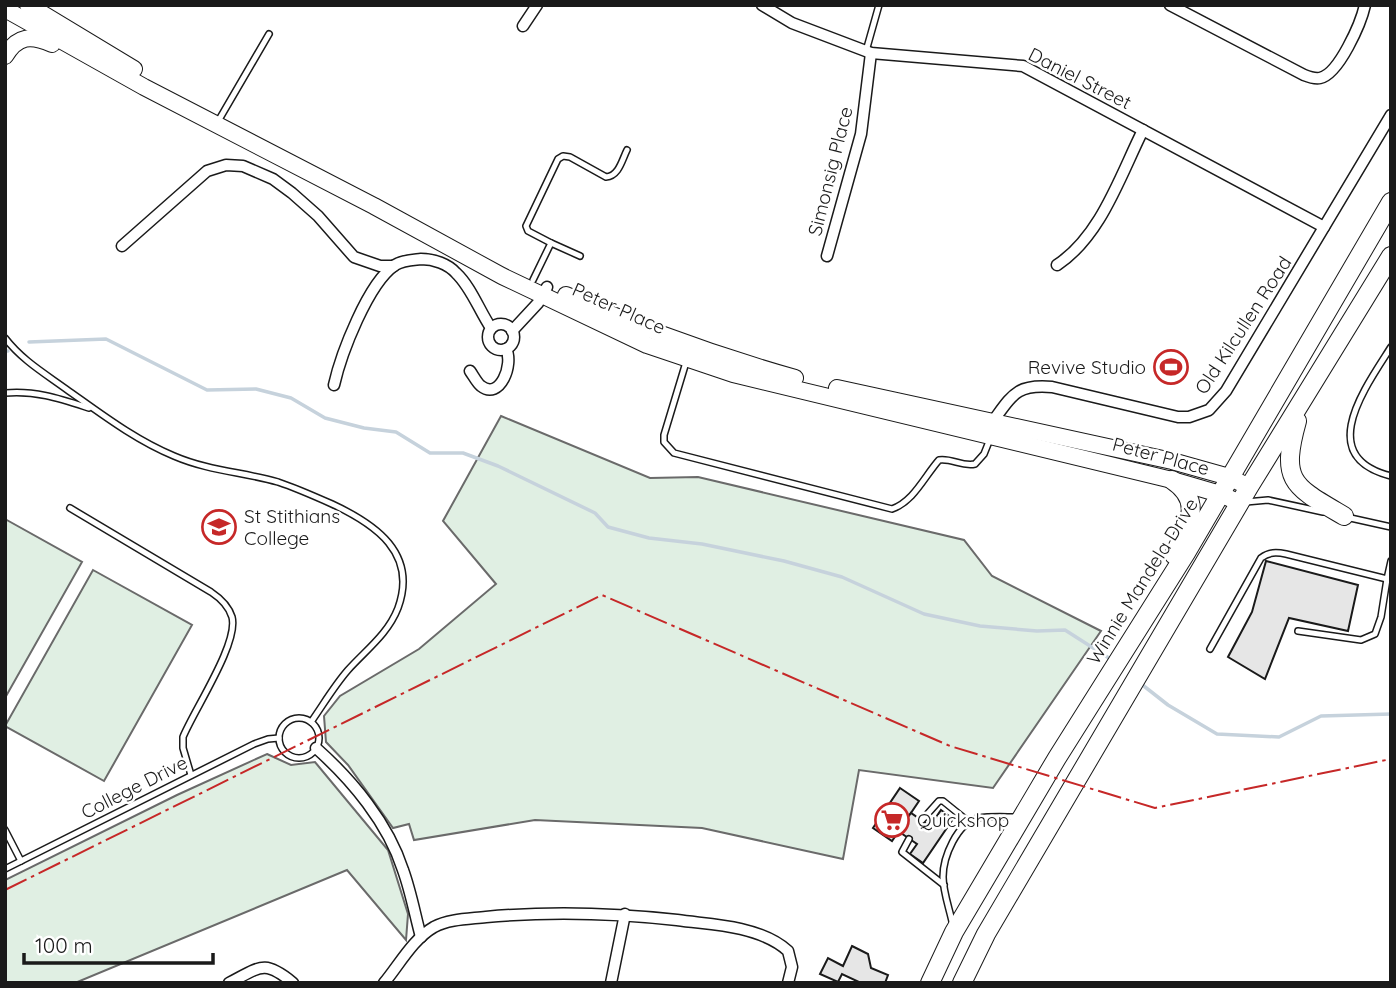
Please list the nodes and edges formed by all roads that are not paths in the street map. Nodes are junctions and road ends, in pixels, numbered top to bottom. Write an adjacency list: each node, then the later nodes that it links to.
1 (28, 5): 14 (main road, Peter Place)
2 (537, 5): 8 (street)
3 (762, 5): 10 (street, Daniel Street)
4 (878, 5): 10 (lane)
5 (1170, 5): 6 (street)
6 (1365, 5)
7 (5, 9): 12 (main road, Peter Place)
8 (523, 26)
9 (269, 34): 14 (lane)
10 (869, 52): 15 (street, Daniel Street); 22 (street, Simonsig Place)
11 (5, 55): 12 (main road)
12 (103, 64): 28 (main road, Peter Place)
13 (1391, 115): 18 (street, Old Kilcullen Road)
14 (220, 118): 28 (main road, Peter Place)
15 (1143, 130): 18 (street, Daniel Street); 25 (street)
16 (627, 150): 19 (lane)
17 (1391, 202): 42 (main road, Winnie Mandela Drive)
18 (1324, 228): 40 (street, Old Kilcullen Road)
19 (551, 243): 21 (lane); 28 (lane)
20 (122, 246): 24 (street)
21 (580, 256)
22 (827, 256)
23 (1391, 256): 38 (main road)
24 (363, 261): 26 (street); 27 (street)
25 (1056, 265)
26 (394, 266): 27 (street); 29 (street)
27 (377, 286): 36 (street)
28 (541, 288): 30 (street); 34 (main road, Peter Place)
29 (491, 328): 30 (street); 33 (street)
30 (512, 331): 33 (street)
31 (5, 338): 39 (lane)
32 (1391, 347): 41 (lane)
33 (506, 349): 35 (street)
34 (689, 353): 40 (main road, Peter Place); 40 (lane)
35 (470, 371)
36 (334, 385)
37 (5, 393): 39 (lane)
38 (1303, 401): 44 (main road); 49 (main road)
39 (95, 410): 56 (lane)
40 (992, 428): 42 (main road, Peter Place); 43 (main road, Peter Place)
41 (1391, 476)
42 (1229, 477): 44 (main road, Peter Place); 45 (main road, Winnie Mandela Drive)
43 (1172, 480): 45 (main road, Peter Place); 53 (main road)
44 (1255, 491): 46 (lane, Peter Place); 47 (main road)
45 (1220, 494): 47 (main road, Peter Place); 53 (main road, Winnie Mandela Drive)
46 (1268, 499): 47 (lane, Peter Place); 49 (lane, Peter Place)
47 (1240, 503): 77 (main road)
48 (70, 508): 59 (lane)
49 (1344, 516): 50 (lane, Peter Place)
50 (1391, 527)
51 (1391, 561): 52 (lane)
52 (1387, 579): 54 (lane); 55 (lane)
53 (1155, 600): 60 (main road, Winnie Mandela Drive)
54 (1298, 631)
55 (1210, 649)
56 (311, 722): 57 (lane, College Drive); 58 (lane)
57 (279, 738): 58 (lane); 59 (lane, College Drive)
58 (316, 748): 70 (street)
59 (191, 775): 65 (lane, College Drive)
60 (1023, 817): 62 (lane); 69 (main road, Winnie Mandela Drive)
61 (922, 820): 62 (lane)
62 (969, 822): 67 (lane)
63 (5, 830): 65 (lane)
64 (909, 839): 67 (lane)
65 (21, 861): 66 (lane, College Drive)
66 (5, 869)
67 (944, 885): 69 (lane)
68 (625, 914): 70 (street); 74 (street); 75 (street)
69 (954, 932): 76 (main road, Winnie Mandela Drive)
70 (421, 937): 73 (street)
71 (229, 983): 72 (street)
72 (293, 983)
73 (384, 983)
74 (611, 983)
75 (788, 983)
76 (930, 983)
77 (961, 983)

